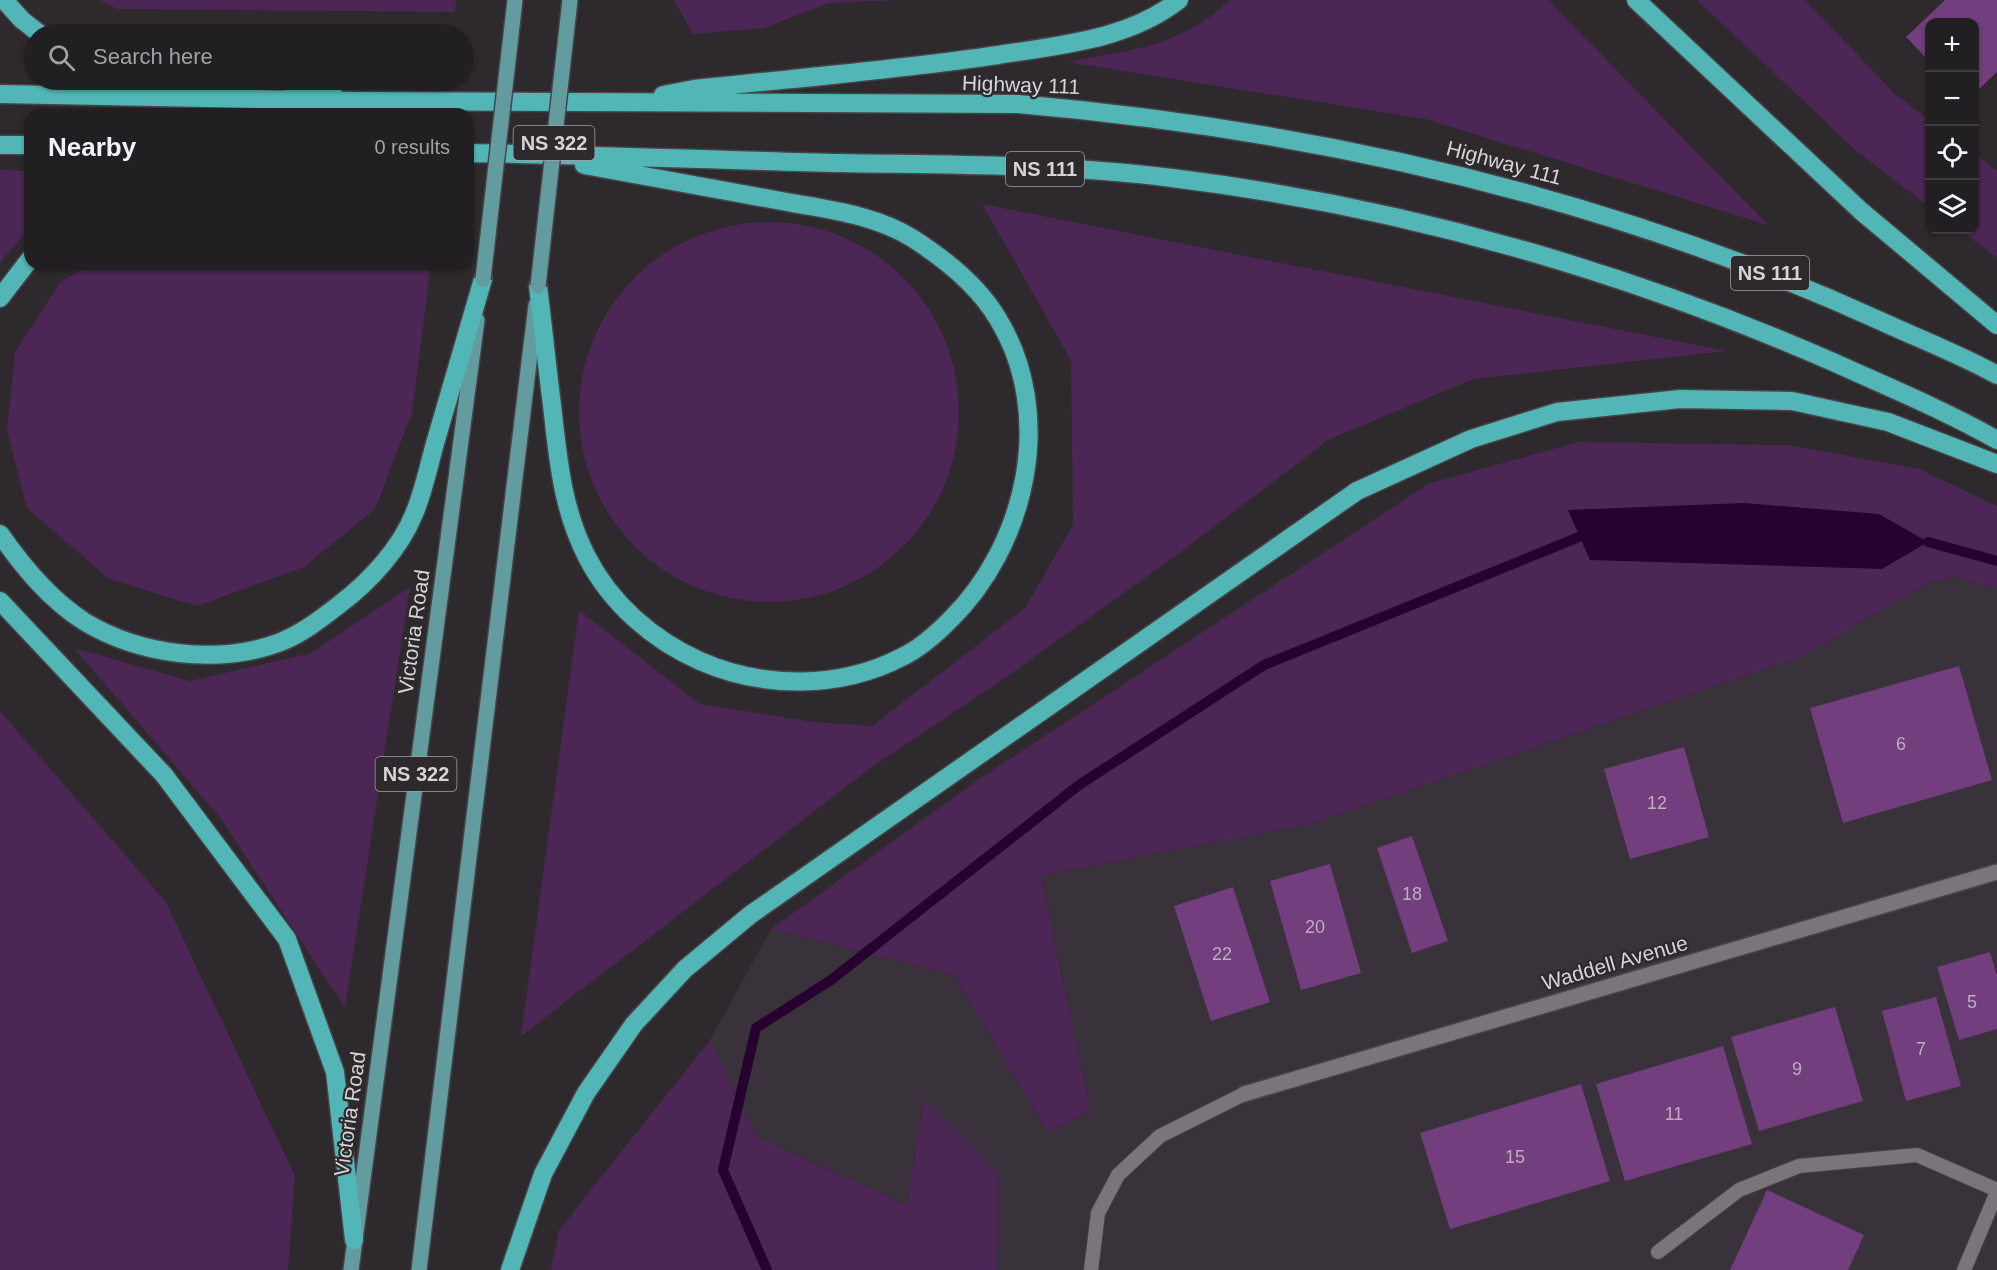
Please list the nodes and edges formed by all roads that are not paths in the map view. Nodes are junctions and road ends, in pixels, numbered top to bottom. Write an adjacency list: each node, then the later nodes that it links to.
1 (4, 0): 6 (highway)
2 (514, 0): 16 (main road, Victoria Road / NS 322, bridge)
3 (570, 0): 17 (main road, NS 322, bridge)
4 (1179, 0): 10 (highway)
5 (1636, 0): 19 (highway)
6 (27, 24)
7 (318, 90): 9 (highway)
8 (0, 94): 9 (highway, Highway 111 / NS 111)
9 (358, 101): 10 (highway, Highway 111 / NS 111)
10 (630, 103): 20 (highway, Highway 111 / NS 111)
11 (0, 145): 12 (highway)
12 (24, 145)
13 (474, 153): 14 (highway, NS 111)
14 (527, 154): 17 (highway); 21 (highway, NS 111)
15 (24, 266): 18 (highway)
16 (483, 279): 23 (highway); 28 (main road, Victoria Road / NS 322)
17 (538, 286): 31 (main road, NS 322)
18 (0, 298)
19 (1997, 325)
20 (1997, 375)
21 (1997, 440)
22 (1997, 464): 32 (highway)
23 (0, 534)
24 (0, 601): 28 (highway)
25 (1997, 872): 26 (street, Waddell Avenue)
26 (1244, 1094): 33 (lane)
27 (1997, 1191): 29 (lane); 34 (lane)
28 (354, 1240): 30 (main road, Victoria Road / NS 322)
29 (1658, 1252)
30 (351, 1270)
31 (419, 1270)
32 (510, 1270)
33 (1091, 1270)
34 (1964, 1270)

